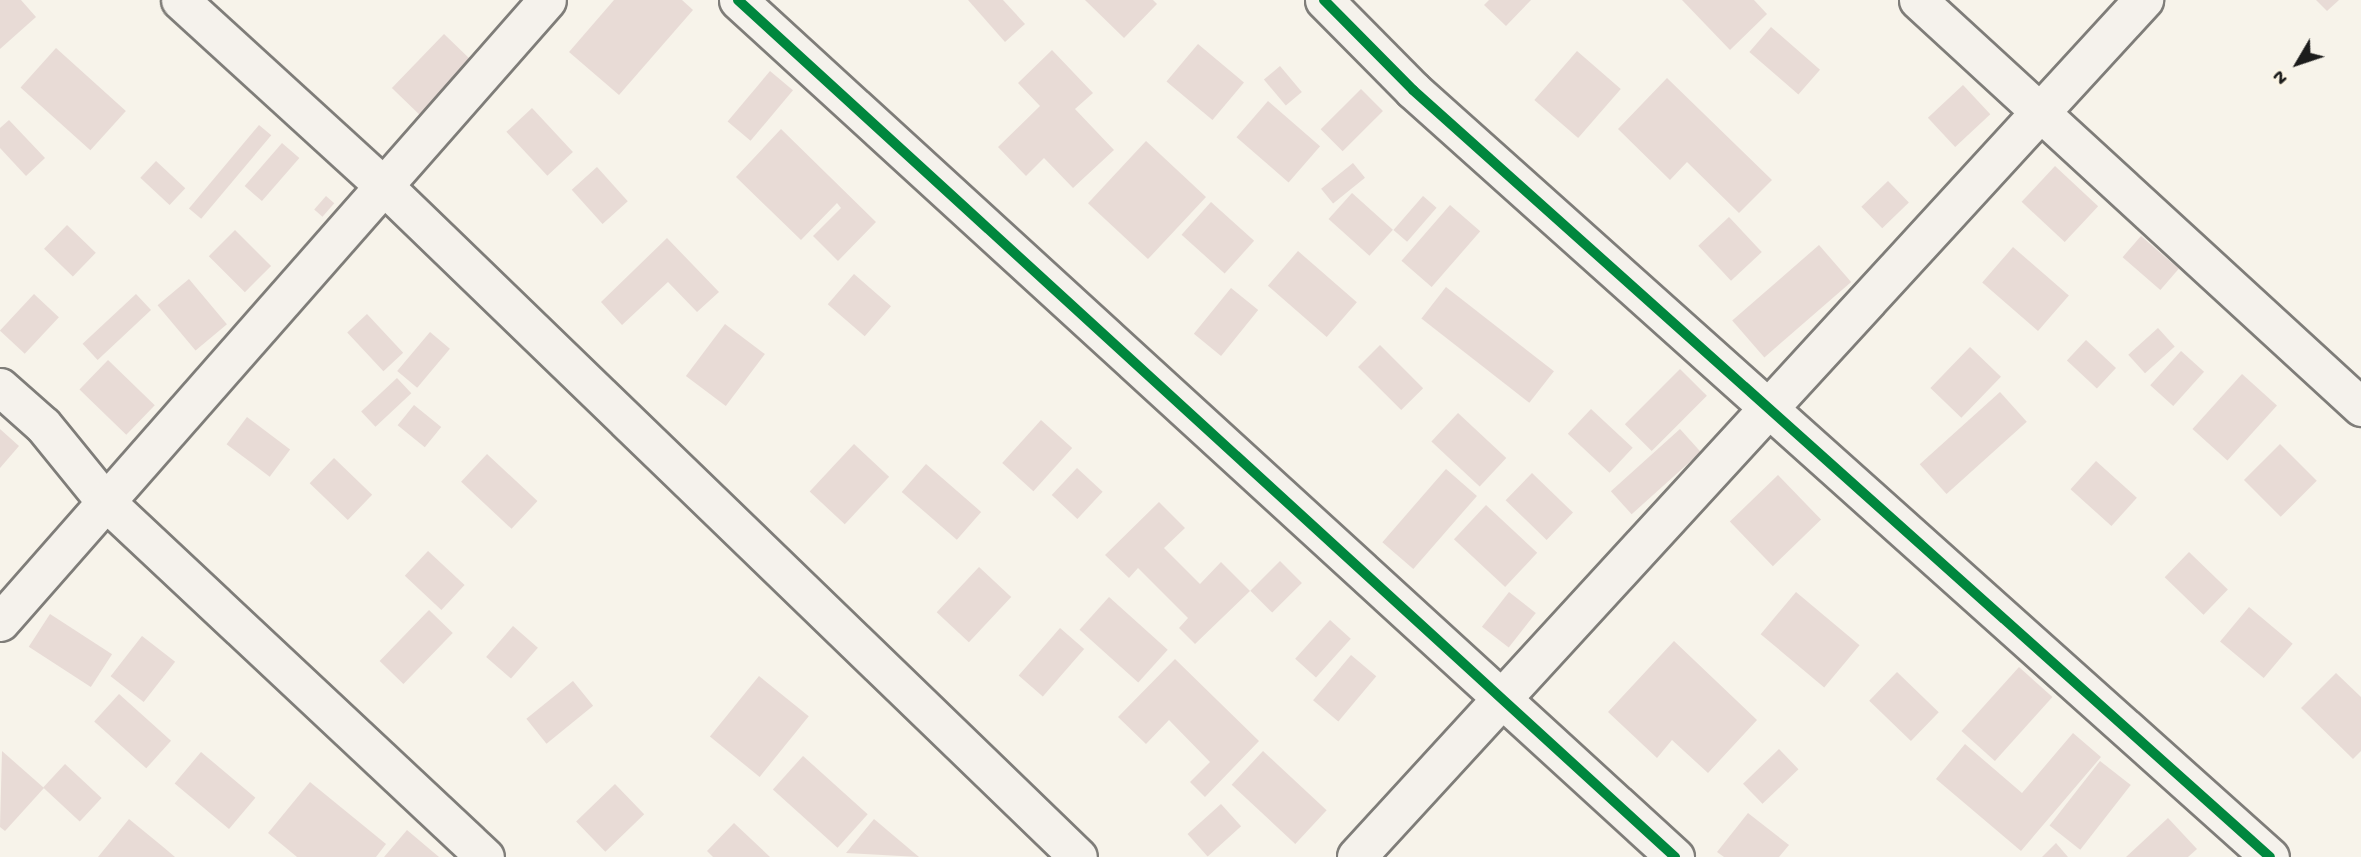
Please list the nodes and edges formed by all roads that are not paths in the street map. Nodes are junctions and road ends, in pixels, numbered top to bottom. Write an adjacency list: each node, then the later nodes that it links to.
1 (180, 0): 8 (street)
2 (547, 0): 8 (street)
3 (738, 0): 14 (street)
4 (1324, 0): 11 (street)
5 (1918, 0): 7 (street)
6 (2144, 0): 7 (street)
7 (2041, 112): 10 (street); 11 (street)
8 (384, 186): 12 (street); 16 (street)
9 (0, 387): 12 (street)
10 (2361, 407)
11 (1769, 410): 14 (street); 19 (street)
12 (104, 500): 13 (street); 15 (street)
13 (0, 622)
14 (1503, 698): 17 (street); 18 (street)
15 (485, 857)
16 (1078, 857)
17 (1357, 857)
18 (1675, 857)
19 (2270, 857)

